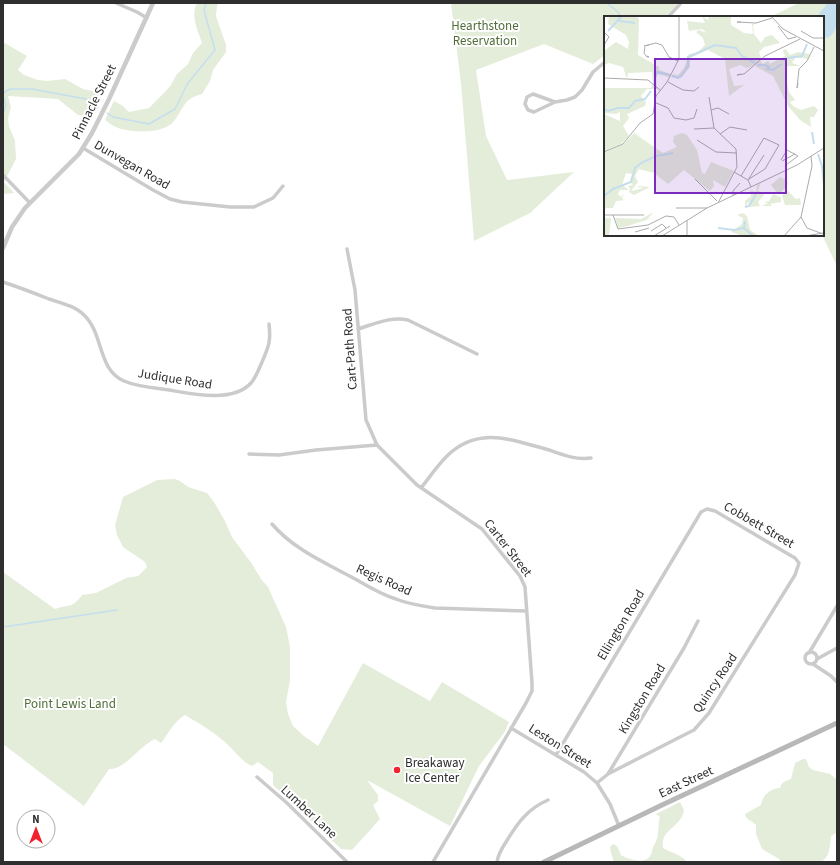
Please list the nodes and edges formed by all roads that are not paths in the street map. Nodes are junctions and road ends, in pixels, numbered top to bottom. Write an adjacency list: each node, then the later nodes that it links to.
1 (116, 3): 5 (street)
2 (153, 3): 5 (street, Pinnacle Street)
3 (681, 3): 4 (street)
4 (669, 16)
5 (147, 18): 8 (street, Pinnacle Street)
6 (604, 63): 7 (street)
7 (555, 102): 7 (street)
8 (83, 148): 10 (street, Dunvegan Road); 11 (street, Pinnacle Street)
9 (3, 175): 11 (street)
10 (283, 186)
11 (30, 203): 12 (street, Pinnacle Street)
12 (3, 248)
13 (347, 249): 16 (street, Cart-Path Road)
14 (3, 282): 15 (street, Judique Road)
15 (269, 324)
16 (358, 329): 17 (street); 18 (street, Cart-Path Road)
17 (477, 354)
18 (377, 445): 19 (street); 21 (street, Carter Street)
19 (249, 454)
20 (591, 458): 21 (street)
21 (421, 488): 26 (street, Carter Street)
22 (707, 509): 24 (street, Cobbett Street); 35 (street, Ellington Road)
23 (272, 524): 26 (street, Regis Road)
24 (799, 563): 36 (street, Quincy Road)
25 (837, 606): 29 (street)
26 (526, 611): 34 (street, Carter Street)
27 (698, 621): 36 (street, Kingston Road)
28 (837, 648): 30 (street)
29 (809, 653): 30 (street); 31 (street)
30 (817, 659): 31 (street)
31 (813, 664): 32 (street)
32 (837, 682)
33 (837, 723): 40 (main road, East Street)
34 (511, 728): 35 (street, Leston Street); 42 (street, Carter Street)
35 (556, 755): 38 (street, Leston Street)
36 (608, 774): 38 (street, Kingston Road)
37 (258, 777): 41 (street, Lumber Lane)
38 (597, 783): 40 (street, Leston Street)
39 (548, 800): 43 (street)
40 (619, 826): 44 (main road, East Street)
41 (347, 862)
42 (433, 862)
43 (497, 862)
44 (544, 862)

